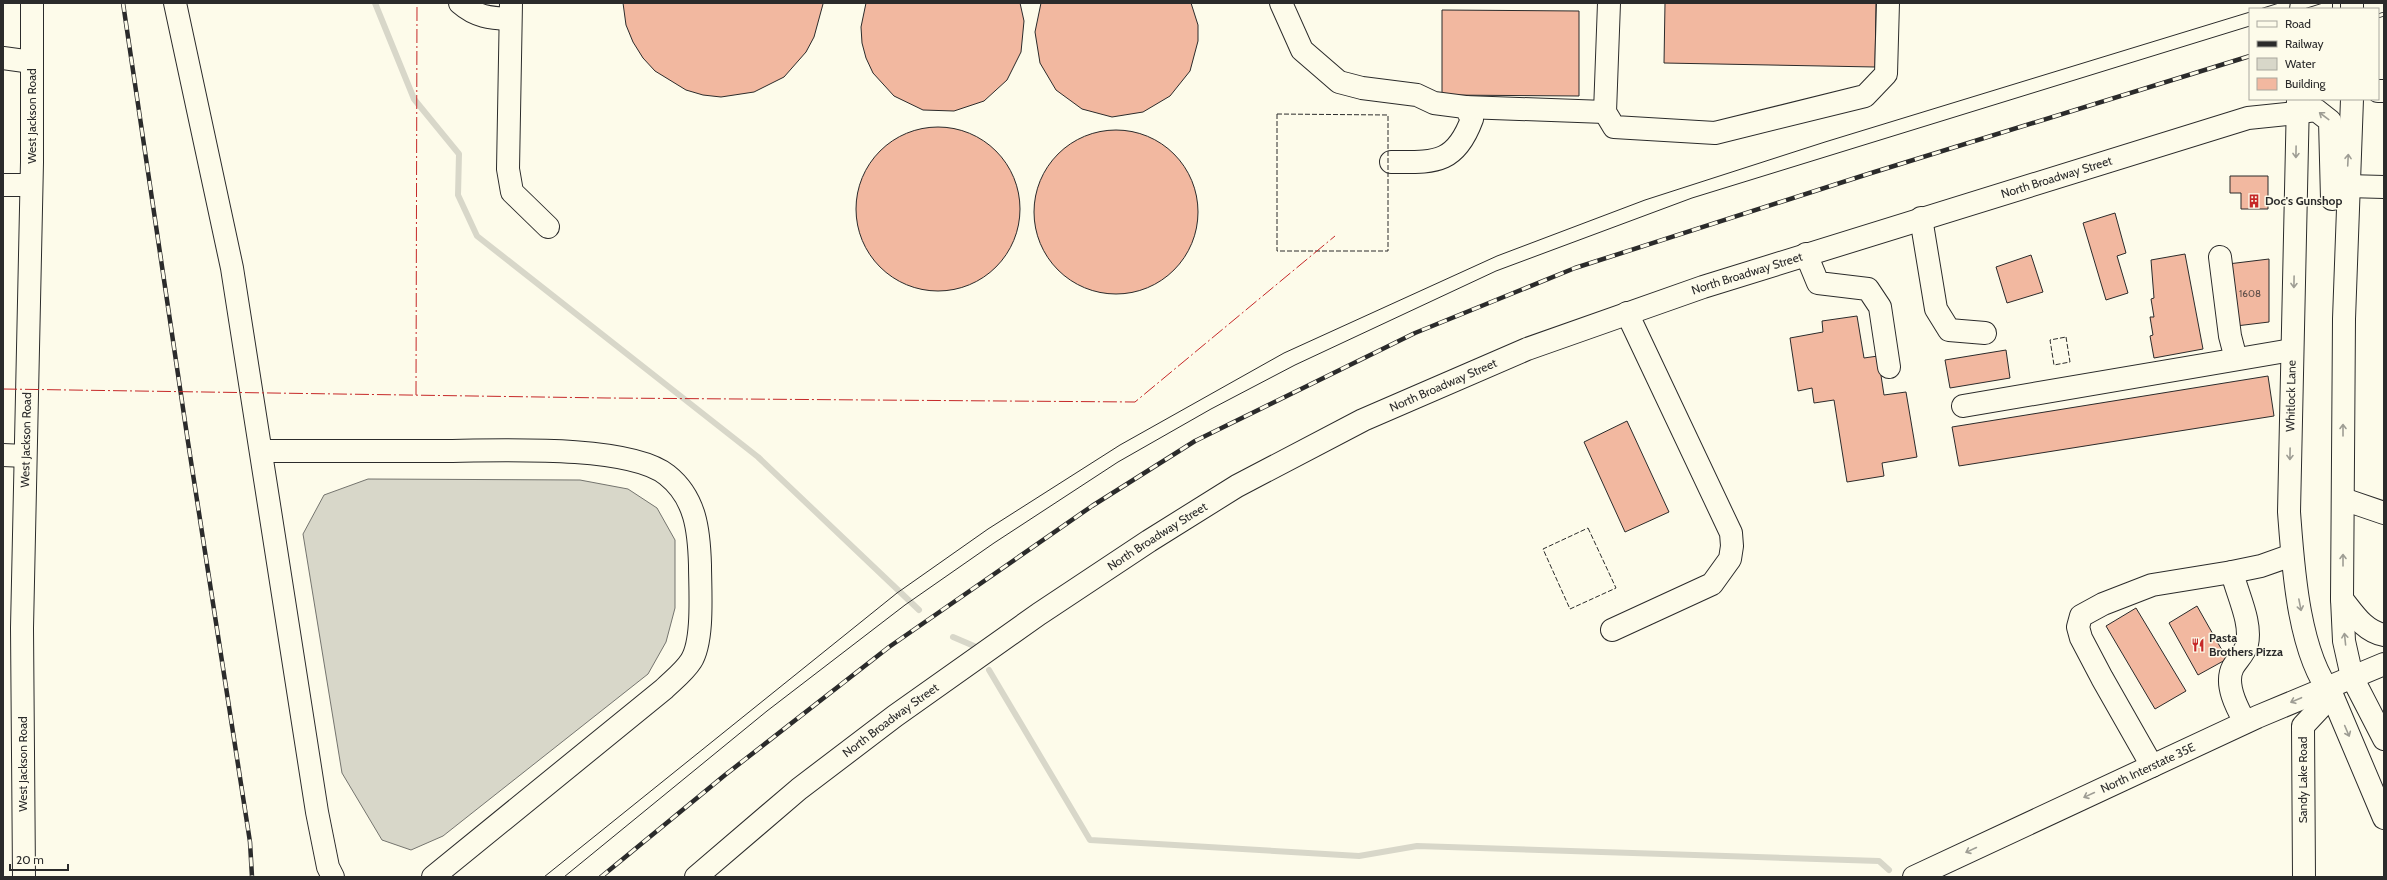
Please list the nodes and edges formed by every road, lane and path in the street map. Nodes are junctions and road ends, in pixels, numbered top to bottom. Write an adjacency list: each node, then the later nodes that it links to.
1 (32, 3): 9 (street, West Jackson Road)
2 (175, 3): 30 (street)
3 (460, 3): 7 (street)
4 (1281, 3): 12 (street)
5 (1609, 3): 13 (street)
6 (1888, 3): 13 (street)
7 (511, 11): 20 (street)
8 (3, 58): 9 (street)
9 (32, 62): 16 (street, West Jackson Road)
10 (2352, 100): 17 (street, one-way to 10)
11 (2298, 106): 19 (street, North Broadway Street); 24 (street, North Broadway Street, one-way to 11); 26 (street, Whitlock Lane, one-way to 26)
12 (1465, 107): 13 (street); 14 (street)
13 (1605, 112)
14 (1391, 162)
15 (3, 185): 16 (street)
16 (31, 185): 32 (street, West Jackson Road)
17 (2347, 186): 18 (street); 24 (street)
18 (2384, 187)
19 (1921, 218): 21 (street, North Broadway Street); 25 (street)
20 (548, 227)
21 (1806, 254): 23 (street, North Broadway Street); 28 (street)
22 (2220, 257): 27 (street)
23 (1627, 313): 38 (street); 50 (street, North Broadway Street)
24 (2344, 319): 33 (street, one-way to 24)
25 (1985, 333)
26 (2292, 350): 27 (street); 35 (street, Whitlock Lane, one-way to 35)
27 (2236, 360): 29 (street)
28 (1889, 367)
29 (1964, 406)
30 (262, 451): 48 (street); 49 (street)
31 (3, 456): 32 (street)
32 (25, 456): 47 (street, West Jackson Road)
33 (2343, 499): 34 (street); 37 (street, one-way to 33)
34 (2384, 513)
35 (2292, 555): 36 (street); 42 (street, Whitlock Lane, one-way to 42)
36 (2232, 572): 43 (street); 45 (street)
37 (2342, 599): 39 (street); 41 (street, one-way to 37)
38 (1612, 630)
39 (2384, 635)
40 (2384, 664): 41 (street, North Interstate 35E)
41 (2352, 677): 42 (street, North Interstate 35E); 44 (street)
42 (2329, 691): 43 (street, North Interstate 35E, one-way to 43); 46 (street, one-way to 46); 52 (street, Sandy Lake Road)
43 (2245, 722): 45 (street, North Interstate 35E)
44 (2384, 739)
45 (2152, 766): 51 (street, North Interstate 35E, one-way to 51)
46 (2384, 818)
47 (24, 877)
48 (333, 877)
49 (433, 877)
50 (696, 877)
51 (1914, 877)
52 (2304, 877)

